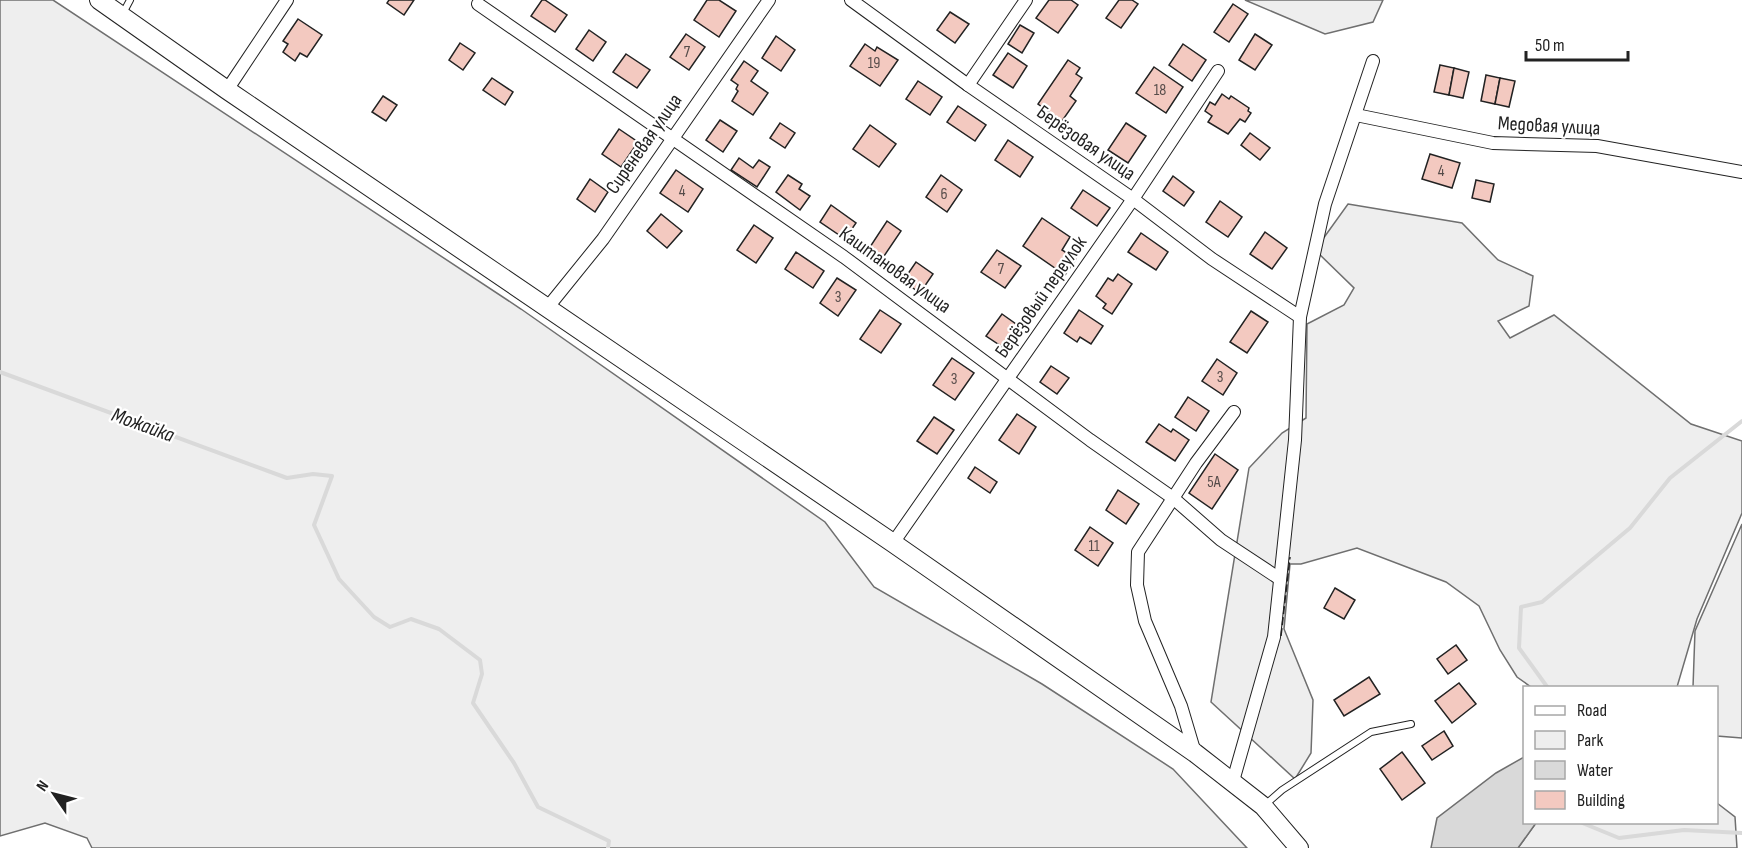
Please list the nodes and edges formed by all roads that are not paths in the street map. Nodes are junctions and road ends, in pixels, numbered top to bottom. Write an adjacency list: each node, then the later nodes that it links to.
1 (99, 0): 7 (main road)
2 (287, 0): 11 (street)
3 (769, 0): 13 (street, Сиреневая улица)
4 (851, 0): 10 (street, Берёзовая улица)
5 (1026, 0): 10 (street)
6 (478, 4): 13 (street, Каштановая улица)
7 (126, 8): 11 (main road)
8 (1373, 61): 12 (street)
9 (1218, 71): 15 (street, Берёзовый переулок)
10 (968, 85): 15 (street, Берёзовая улица)
11 (227, 90): 16 (main road)
12 (1356, 115): 14 (street, Медовая улица); 17 (street)
13 (672, 138): 16 (street, Сиреневая улица); 18 (street, Каштановая улица)
14 (1742, 172)
15 (1133, 199): 17 (street, Берёзовая улица); 18 (street, Берёзовый переулок)
16 (548, 307): 21 (main road)
17 (1300, 317): 22 (street)
18 (1009, 378): 20 (street, Каштановая улица); 21 (street, Берёзовый переулок)
19 (1234, 412): 20 (street)
20 (1173, 498): 22 (street, Каштановая улица); 24 (street)
21 (893, 543): 24 (main road)
22 (1280, 579): 25 (street)
23 (1411, 724): 26 (lane)
24 (1195, 753): 25 (main road)
25 (1233, 781): 26 (main road)
26 (1263, 806): 27 (main road)
27 (1299, 848)

